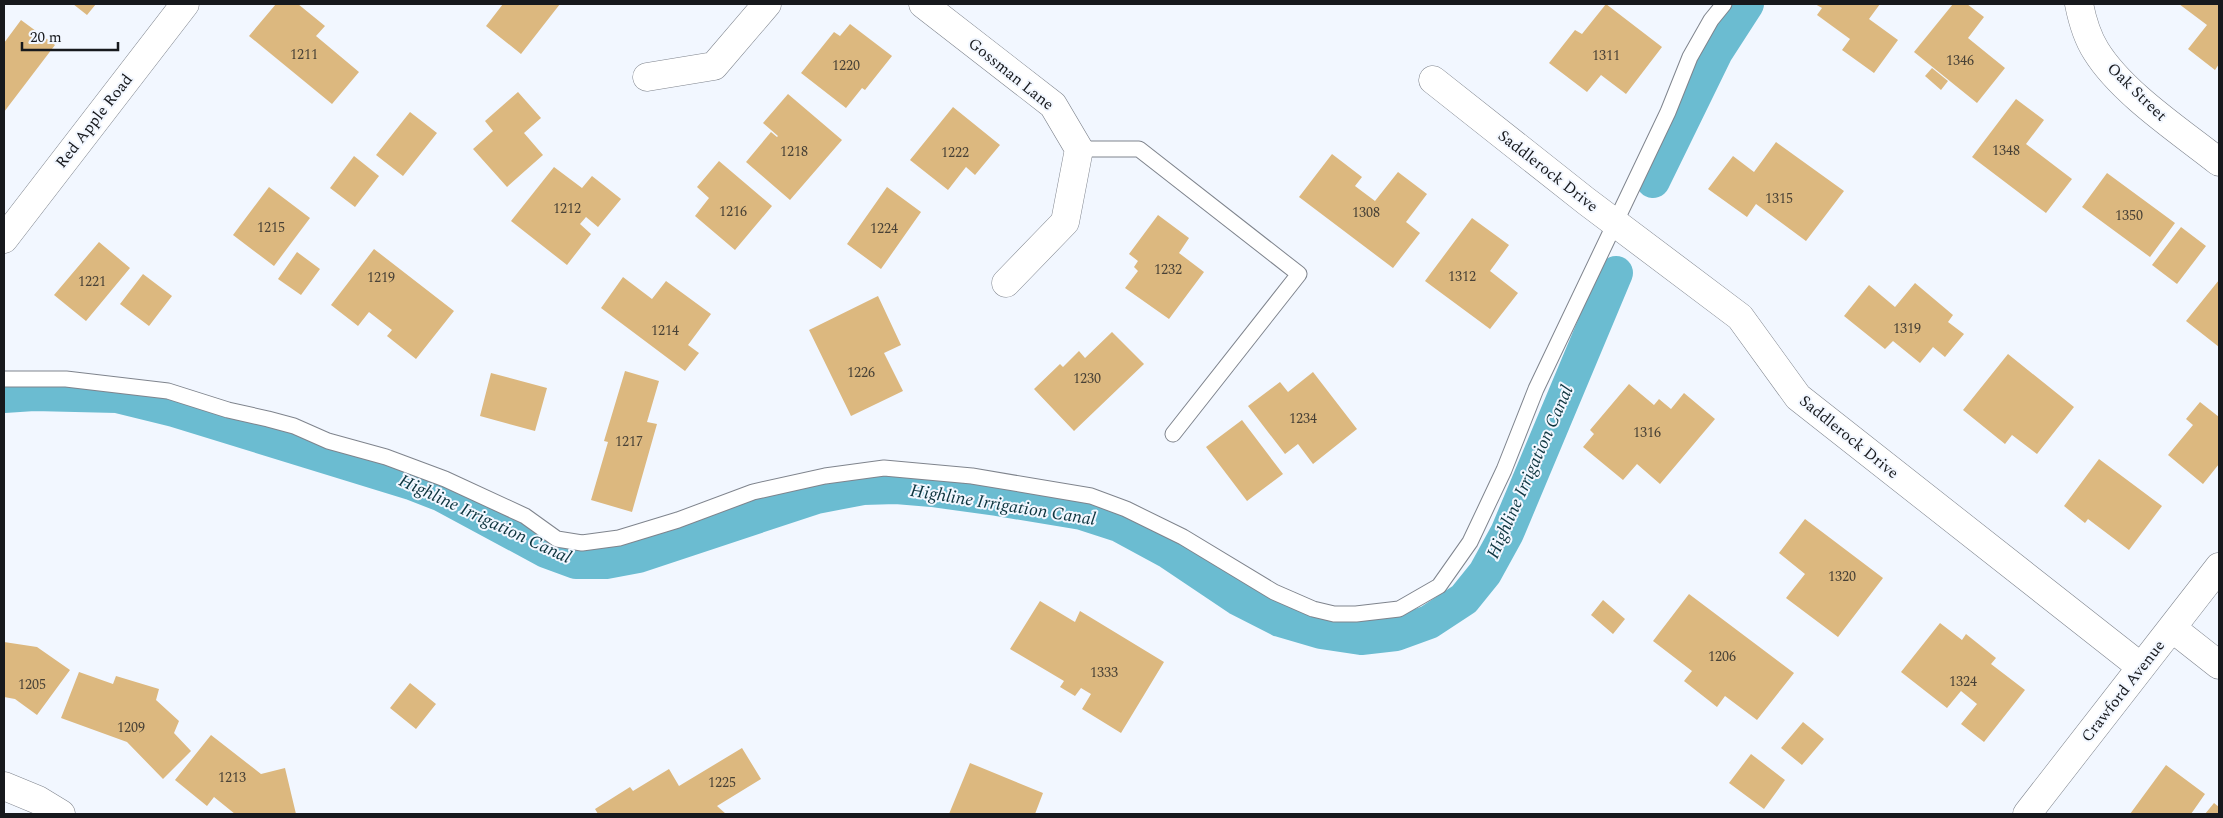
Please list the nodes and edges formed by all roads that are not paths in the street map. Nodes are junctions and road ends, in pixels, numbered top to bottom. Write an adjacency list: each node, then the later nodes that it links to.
1 (185, 4): 11 (street, Red Apple Road)
2 (767, 4): 6 (street)
3 (923, 4): 8 (street, Gossman Lane)
4 (1724, 4): 10 (lane)
5 (2079, 4): 9 (street, Oak Street)
6 (647, 77)
7 (1434, 80): 10 (street, Saddlerock Drive)
8 (1079, 149): 12 (street); 14 (lane)
9 (2219, 162)
10 (1615, 223): 13 (lane); 18 (street, Saddlerock Drive)
11 (5, 235)
12 (1006, 283)
13 (4, 379)
14 (1173, 434)
15 (2219, 567): 16 (street, Crawford Avenue)
16 (2172, 628): 17 (street); 18 (street, Crawford Avenue)
17 (2219, 665)
18 (2141, 667): 21 (street, Crawford Avenue)
19 (4, 786): 20 (street)
20 (61, 814)
21 (2027, 814)

